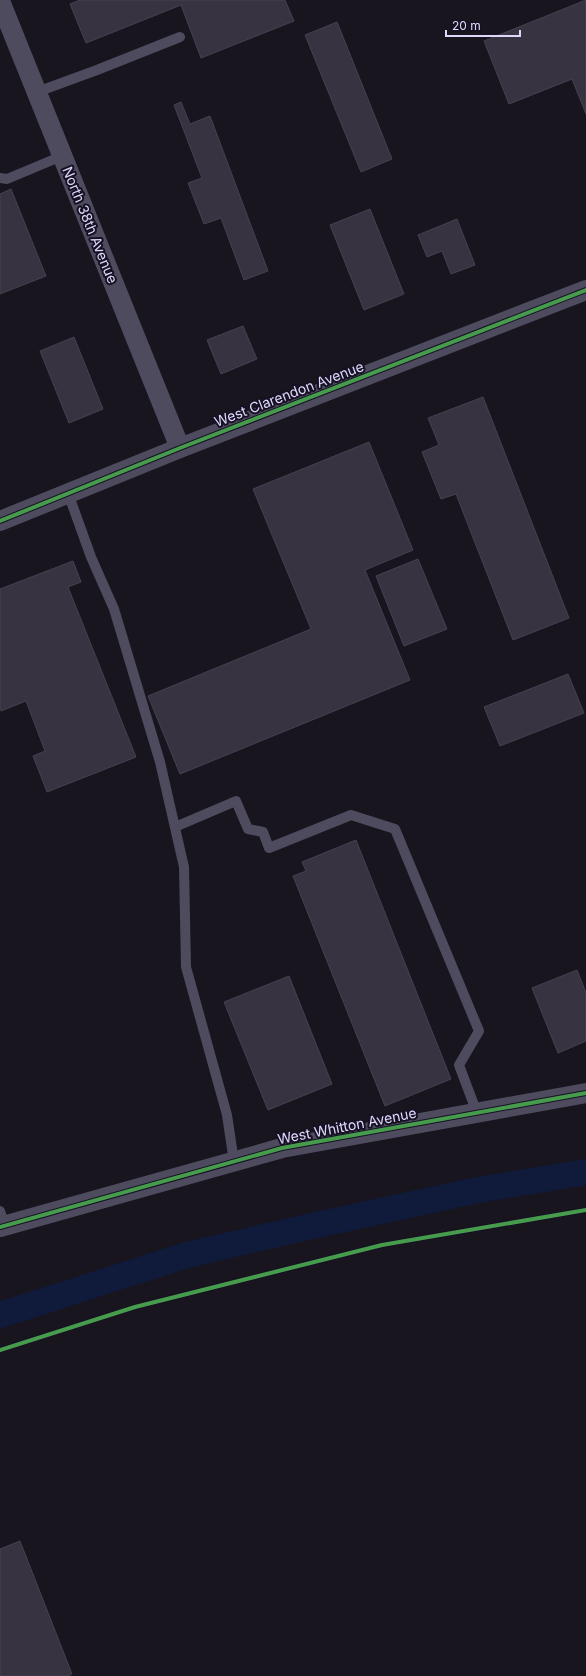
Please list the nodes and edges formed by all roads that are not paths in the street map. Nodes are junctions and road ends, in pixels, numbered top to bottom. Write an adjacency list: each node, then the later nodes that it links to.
1 (0, 1): 3 (street, North 38th Avenue)
2 (180, 37): 3 (lane)
3 (37, 92): 4 (street, North 38th Avenue)
4 (62, 156): 5 (lane); 7 (street, North 38th Avenue)
5 (0, 178)
6 (586, 290): 7 (street, West Clarendon Avenue)
7 (180, 448): 8 (street, West Clarendon Avenue)
8 (68, 493): 9 (street, West Clarendon Avenue); 10 (lane)
9 (0, 520)
10 (175, 827): 12 (lane); 13 (lane)
11 (586, 1093): 12 (street, West Whitton Avenue)
12 (477, 1113): 13 (street, West Whitton Avenue)
13 (234, 1162): 14 (street, West Whitton Avenue)
14 (2, 1221)

